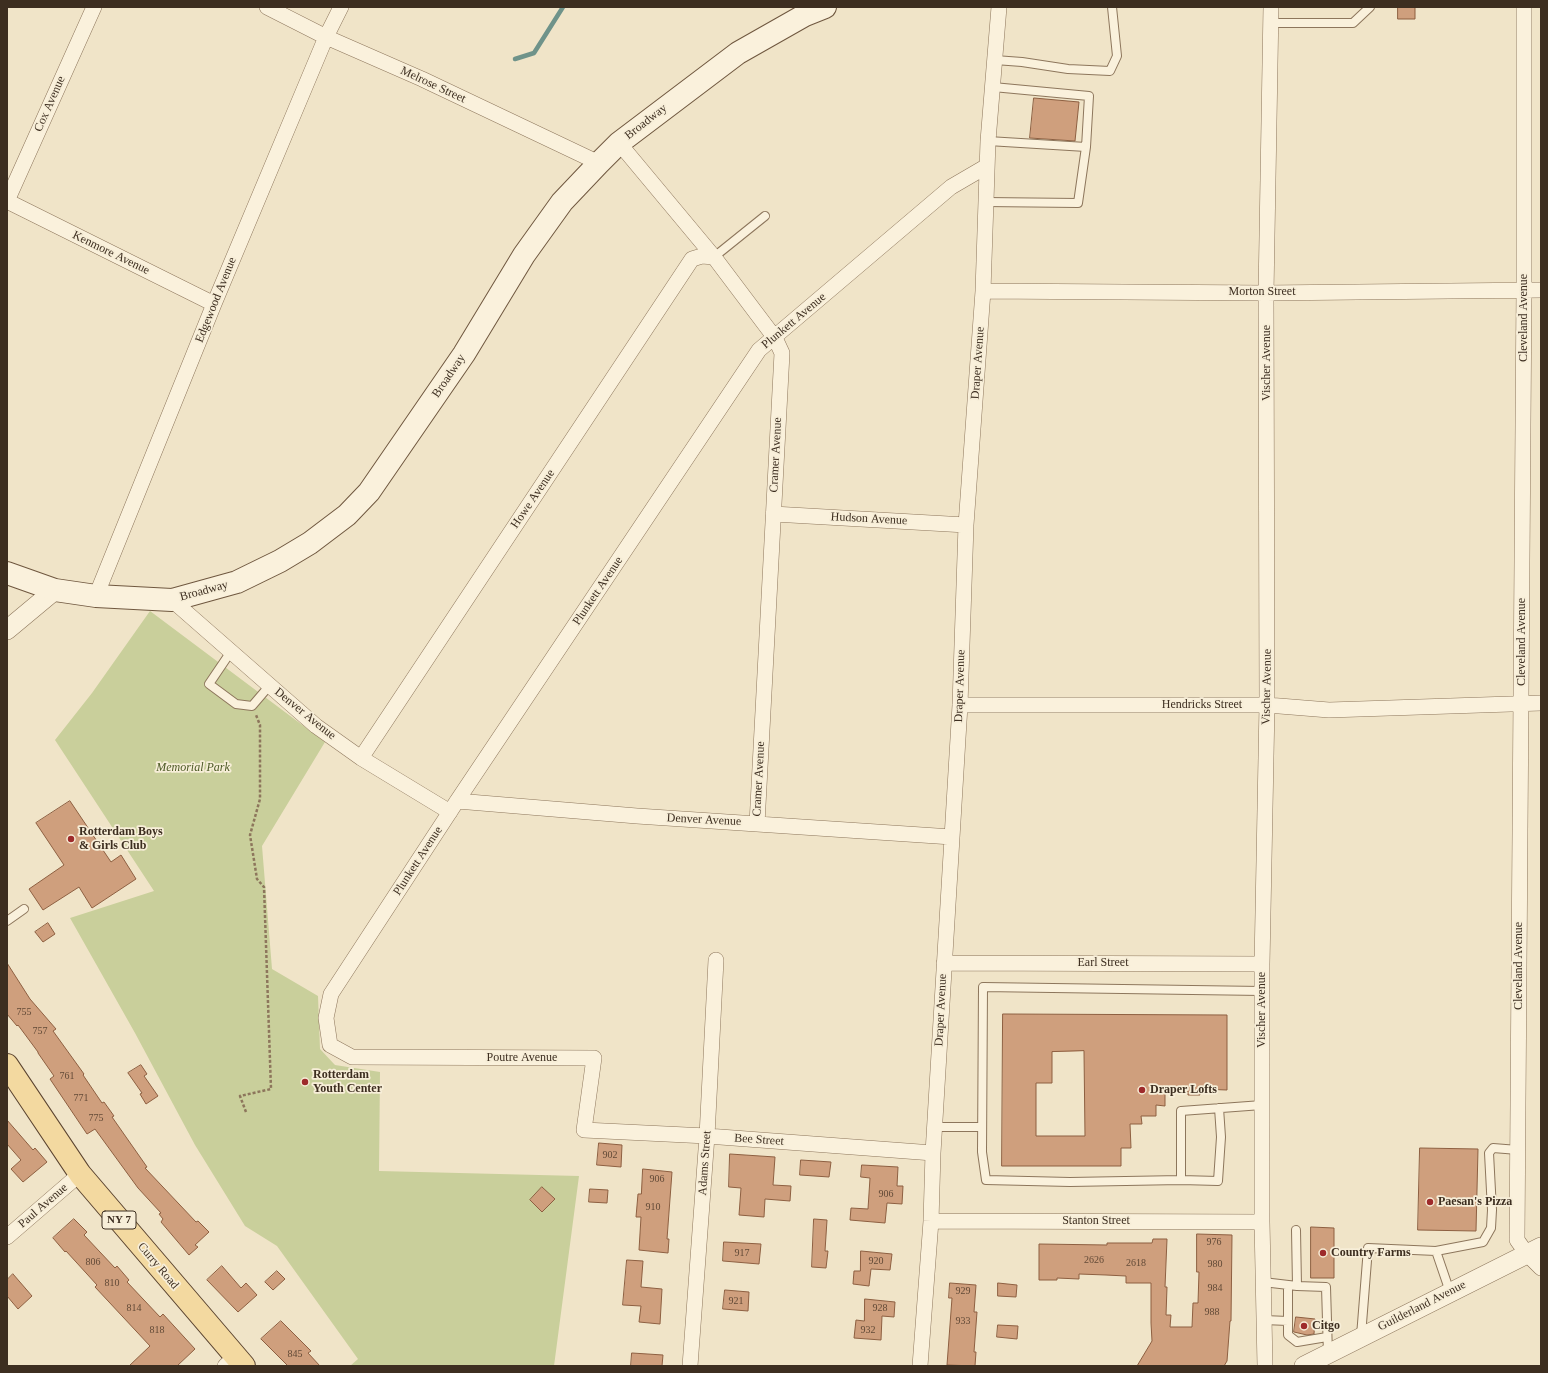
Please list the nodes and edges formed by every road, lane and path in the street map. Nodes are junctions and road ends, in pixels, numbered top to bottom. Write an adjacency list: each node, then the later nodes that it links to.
1 (94, 7): 20 (street, Cox Avenue)
2 (267, 7): 12 (street, Melrose Street)
3 (341, 7): 12 (street, Edgewood Avenue)
4 (825, 7): 10 (main road, Broadway)
5 (999, 7): 13 (street, Draper Avenue)
6 (1112, 7): 13 (lane)
7 (1271, 7): 11 (street, Vischer Avenue)
8 (1370, 7): 11 (lane)
9 (1524, 7): 24 (street, Cleveland Avenue)
10 (802, 11): 16 (main road, Broadway)
11 (1270, 23): 27 (street, Vischer Avenue)
12 (326, 37): 18 (street, Melrose Street); 28 (street, Edgewood Avenue)
13 (995, 60): 14 (street, Draper Avenue)
14 (992, 87): 15 (street, Draper Avenue); 17 (lane)
15 (988, 141): 17 (lane); 19 (street, Draper Avenue)
16 (619, 143): 18 (main road, Broadway); 23 (street, Cramer Avenue)
17 (1086, 147): 21 (lane)
18 (599, 163): 35 (main road, Broadway)
19 (987, 166): 21 (street, Draper Avenue); 29 (street, Plunkett Avenue)
20 (7, 201): 28 (street, Kenmore Avenue)
21 (985, 202): 25 (street, Draper Avenue)
22 (765, 216): 23 (lane)
23 (714, 257): 29 (street, Cramer Avenue); 44 (street, Howe Avenue)
24 (1524, 289): 26 (street, Morton Street); 27 (street, Morton Street); 39 (street, Cleveland Avenue)
25 (983, 290): 27 (street, Morton Street); 31 (street, Draper Avenue)
26 (1541, 290)
27 (1266, 293): 42 (street, Vischer Avenue)
28 (214, 304): 34 (street, Edgewood Avenue)
29 (775, 338): 30 (street, Cramer Avenue); 45 (street, Plunkett Avenue)
30 (773, 514): 31 (street, Hudson Avenue); 46 (street, Cramer Avenue)
31 (966, 525): 41 (street, Draper Avenue)
32 (7, 573): 33 (main road, Broadway)
33 (55, 590): 34 (main road, Broadway); 36 (street)
34 (96, 596): 35 (main road, Broadway)
35 (172, 600): 37 (street, Denver Avenue)
36 (7, 630)
37 (232, 650): 38 (street, Denver Avenue); 43 (lane)
38 (270, 685): 43 (lane); 44 (street, Denver Avenue)
39 (1521, 703): 40 (street, Hendricks Street); 42 (street, Hendricks Street); 63 (street, Cleveland Avenue)
40 (1541, 703)
41 (960, 705): 42 (street, Hendricks Street); 47 (street, Draper Avenue)
42 (1267, 705): 52 (street, Vischer Avenue)
43 (252, 706): 58 (path)
44 (361, 758): 45 (street, Denver Avenue)
45 (454, 807): 46 (street, Denver Avenue); 54 (street, Plunkett Avenue)
46 (757, 824): 47 (street, Denver Avenue)
47 (952, 837): 51 (street, Draper Avenue)
48 (24, 909): 49 (lane)
49 (7, 921)
50 (716, 960): 62 (street, Adams Street)
51 (944, 963): 52 (street, Earl Street); 59 (street, Draper Avenue)
52 (1262, 964): 53 (street, Vischer Avenue)
53 (1262, 991): 56 (street, Vischer Avenue); 60 (lane)
54 (376, 1057): 61 (street, Poutre Avenue)
55 (7, 1065): 65 (main road, Curry Road / NY 7)
56 (1262, 1105): 57 (lane); 68 (street, Vischer Avenue)
57 (1219, 1108): 66 (lane); 66 (lane)
58 (246, 1112)
59 (934, 1127): 60 (lane); 64 (street, Draper Avenue)
60 (982, 1127): 66 (lane)
61 (584, 1130): 62 (street, Bee Street)
62 (707, 1136): 64 (street, Bee Street); 82 (street, Adams Street)
63 (1518, 1150): 71 (street, Cleveland Avenue); 72 (lane)
64 (933, 1153): 67 (street, Draper Avenue)
65 (80, 1174): 70 (street, Paul Avenue); 81 (main road, Curry Road / NY 7)
66 (1181, 1180)
67 (931, 1220): 68 (street, Stanton Street); 83 (street, Draper Avenue)
68 (1262, 1222): 74 (street, Vischer Avenue)
69 (1296, 1230): 75 (lane)
70 (7, 1237)
71 (1534, 1250): 73 (street, Cleveland Avenue); 76 (street, Guilderland Avenue)
72 (1436, 1251): 76 (lane); 79 (lane)
73 (1541, 1268)
74 (1263, 1282): 75 (lane); 77 (street, Vischer Avenue)
75 (1292, 1285): 78 (lane); 80 (lane)
76 (1450, 1292): 79 (street, Guilderland Avenue)
77 (1264, 1320): 78 (lane); 84 (street, Vischer Avenue)
78 (1288, 1321): 80 (lane)
79 (1361, 1336): 80 (street, Guilderland Avenue)
80 (1328, 1346): 85 (street, Guilderland Avenue)
81 (235, 1363)
82 (690, 1366)
83 (920, 1366)
84 (1265, 1366)
85 (1304, 1366)

